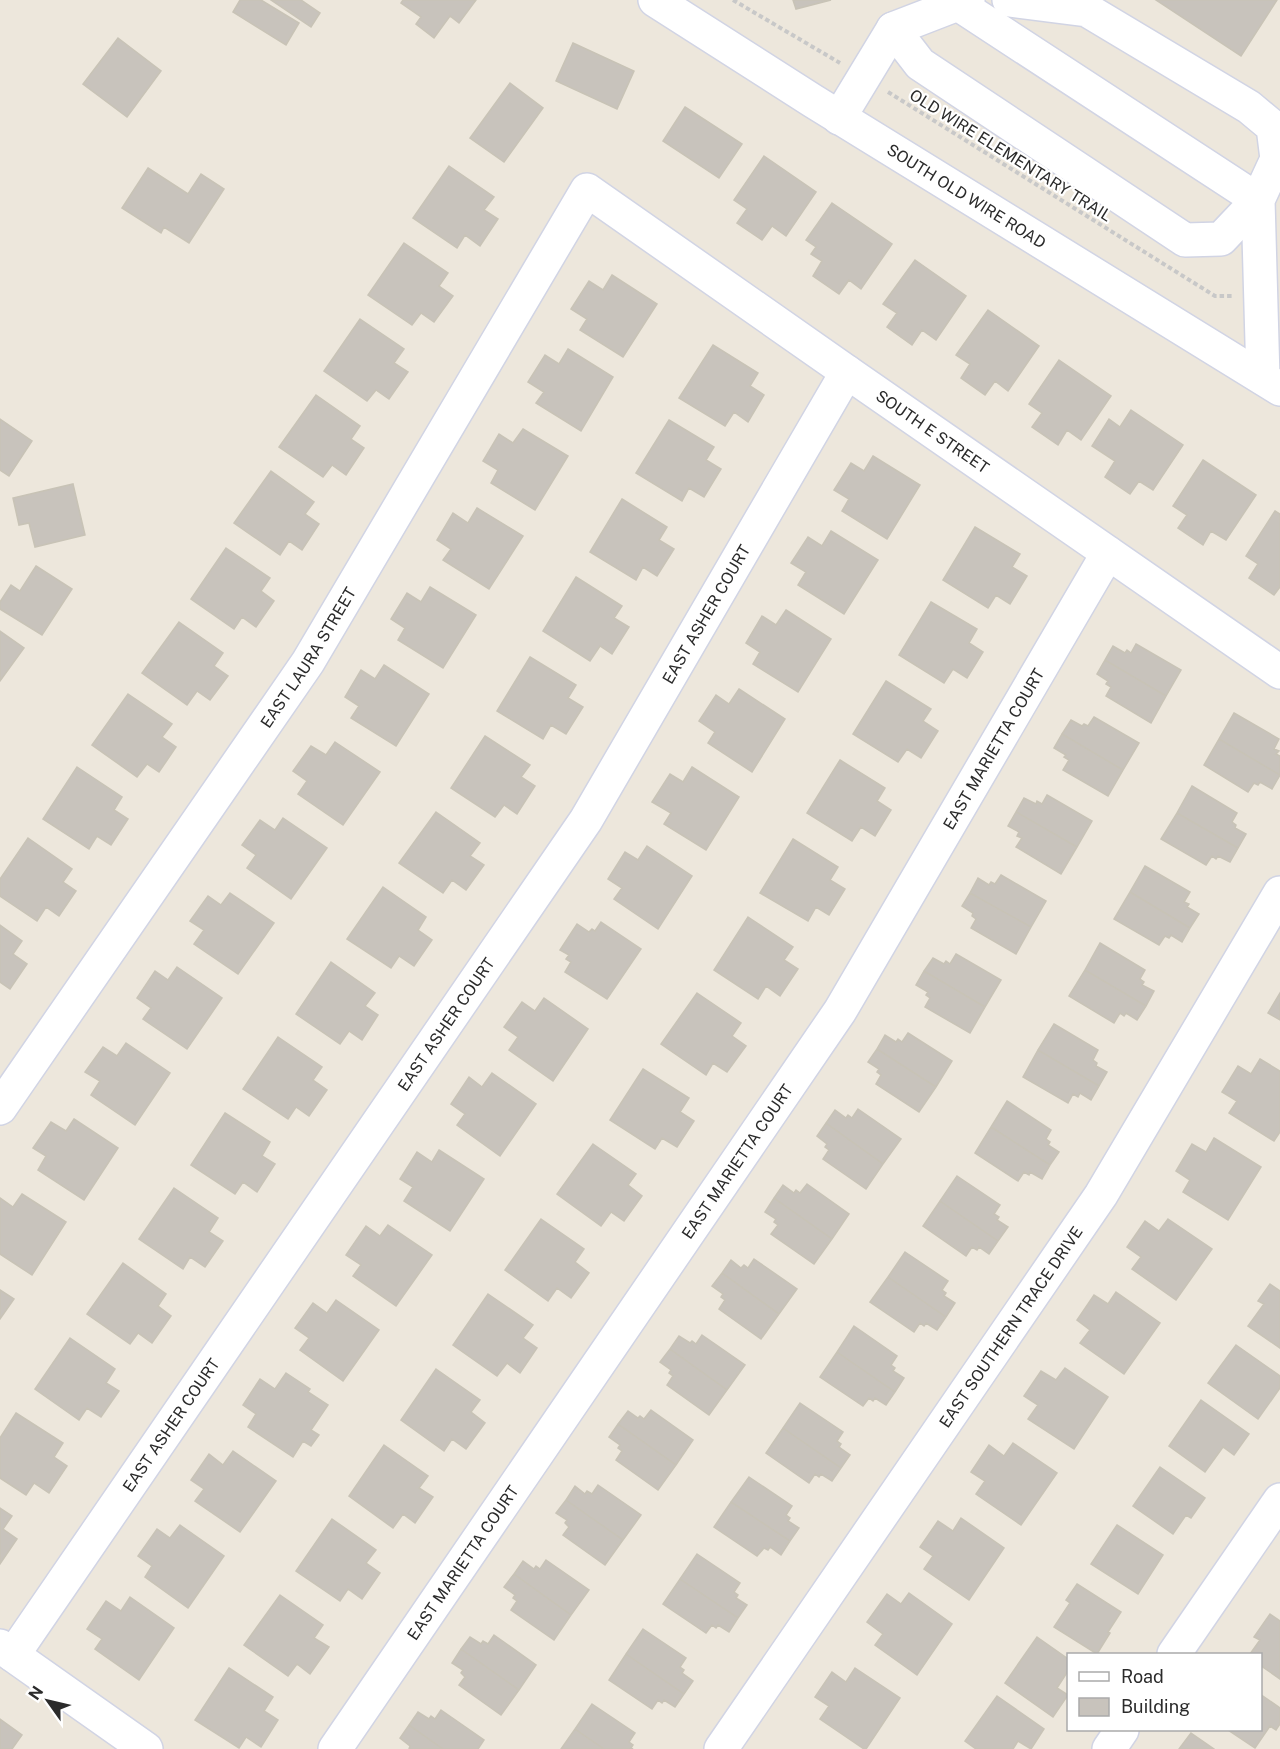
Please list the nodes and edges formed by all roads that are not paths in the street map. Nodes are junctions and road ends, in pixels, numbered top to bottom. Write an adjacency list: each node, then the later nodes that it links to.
1 (655, 0): 5 (street, SOUTH OLD WIRE ROAD)
2 (1010, 0): 7 (street)
3 (963, 2): 4 (street); 7 (street)
4 (893, 29): 5 (street); 7 (street)
5 (839, 118): 9 (street, SOUTH OLD WIRE ROAD)
6 (587, 190): 8 (street, SOUTH E STREET); 13 (street, EAST LAURA STREET)
7 (1258, 200): 9 (street)
8 (847, 372): 10 (street, SOUTH E STREET); 15 (street, EAST ASHER COURT)
9 (1271, 383)
10 (1107, 553): 11 (street, SOUTH E STREET); 19 (street, EAST MARIETTA COURT)
11 (1280, 672)
12 (1280, 893): 20 (street, EAST SOUTHERN TRACE DRIVE)
13 (0, 1108)
14 (1280, 1500): 16 (street)
15 (6, 1650): 18 (street)
16 (1175, 1653)
17 (1121, 1731): 21 (street)
18 (146, 1749)
19 (335, 1749)
20 (721, 1749)
21 (1108, 1749)

